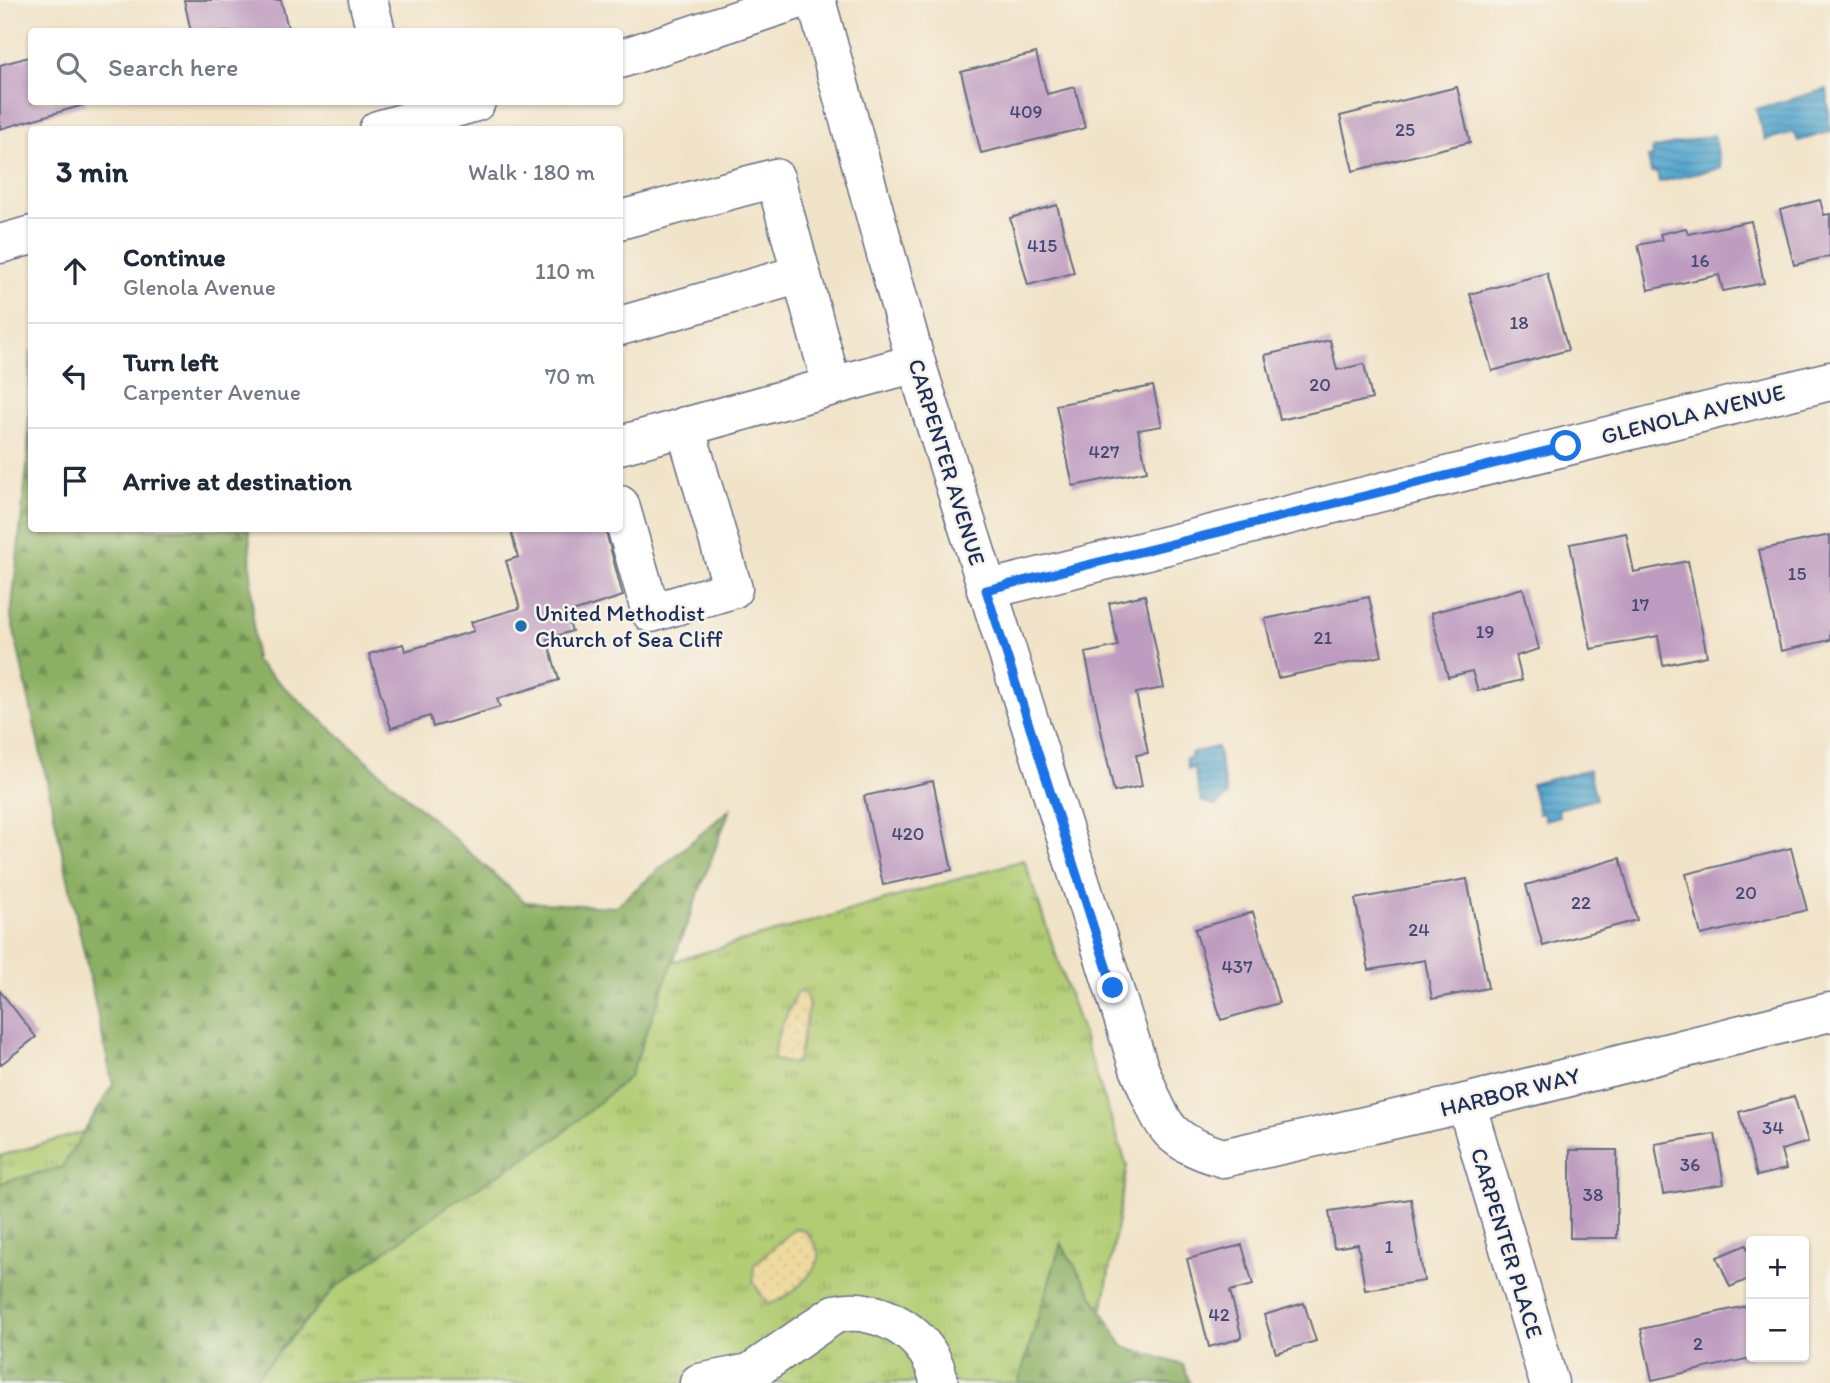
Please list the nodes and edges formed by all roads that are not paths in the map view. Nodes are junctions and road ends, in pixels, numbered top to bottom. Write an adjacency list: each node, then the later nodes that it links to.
1 (368, 0): 4 (street)
2 (797, 0): 5 (street)
3 (816, 0): 13 (street, CARPENTER AVENUE)
4 (375, 28)
5 (623, 58)
6 (464, 105): 7 (street)
7 (408, 119)
8 (623, 219): 11 (street)
9 (28, 236): 10 (street)
10 (0, 244)
11 (801, 274): 12 (street); 15 (street)
12 (623, 325)
13 (916, 363): 15 (street); 19 (street, CARPENTER AVENUE)
14 (1830, 381): 19 (street, GLENOLA AVENUE)
15 (832, 386): 16 (street)
16 (685, 426): 17 (street); 18 (street)
17 (623, 443)
18 (623, 515)
19 (986, 590): 22 (street, CARPENTER AVENUE)
20 (1830, 1012): 21 (street, HARBOR WAY)
21 (1466, 1103): 22 (street, HARBOR WAY); 25 (street, CARPENTER PLACE)
22 (1188, 1147)
23 (699, 1383): 24 (street)
24 (939, 1383)
25 (1549, 1383)

